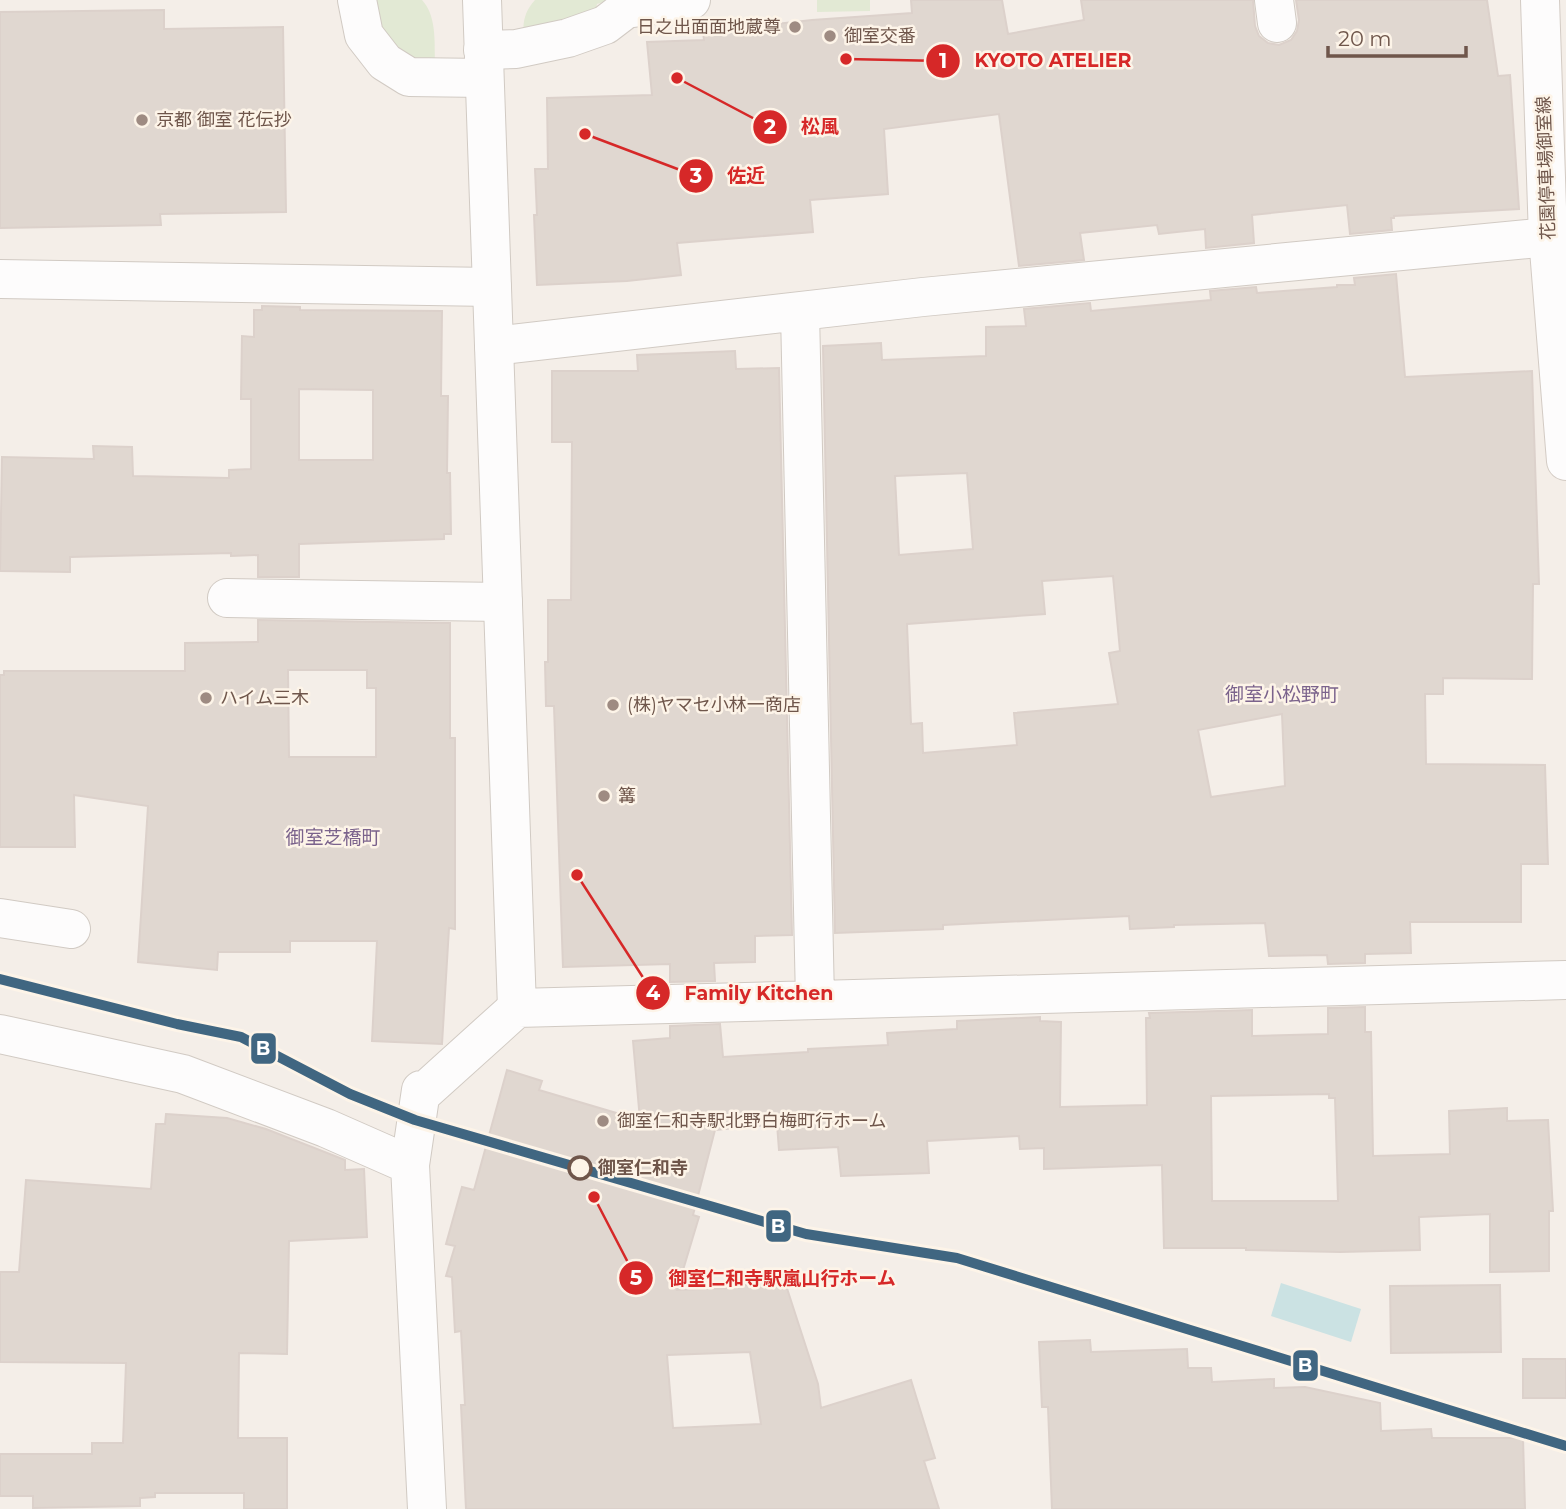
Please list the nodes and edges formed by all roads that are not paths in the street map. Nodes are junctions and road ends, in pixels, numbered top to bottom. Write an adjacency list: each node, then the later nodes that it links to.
1 (357, 0): 5 (street)
2 (482, 0): 5 (street)
3 (691, 0): 5 (street)
4 (1539, 0): 6 (street, 花園停車場御室線)
5 (484, 64): 8 (street)
6 (1548, 237): 9 (street); 11 (street, 花園停車場御室線)
7 (0, 279): 8 (street)
8 (492, 287): 10 (street)
9 (800, 312): 10 (street); 17 (street)
10 (494, 346): 13 (street)
11 (1566, 461)
12 (227, 598): 13 (street)
13 (503, 602): 18 (street)
14 (0, 918): 15 (street)
15 (71, 929)
16 (1566, 980): 17 (street)
17 (815, 1000): 18 (street)
18 (517, 1009): 20 (street)
19 (0, 1034): 20 (street)
20 (410, 1165): 21 (street)
21 (427, 1509)

